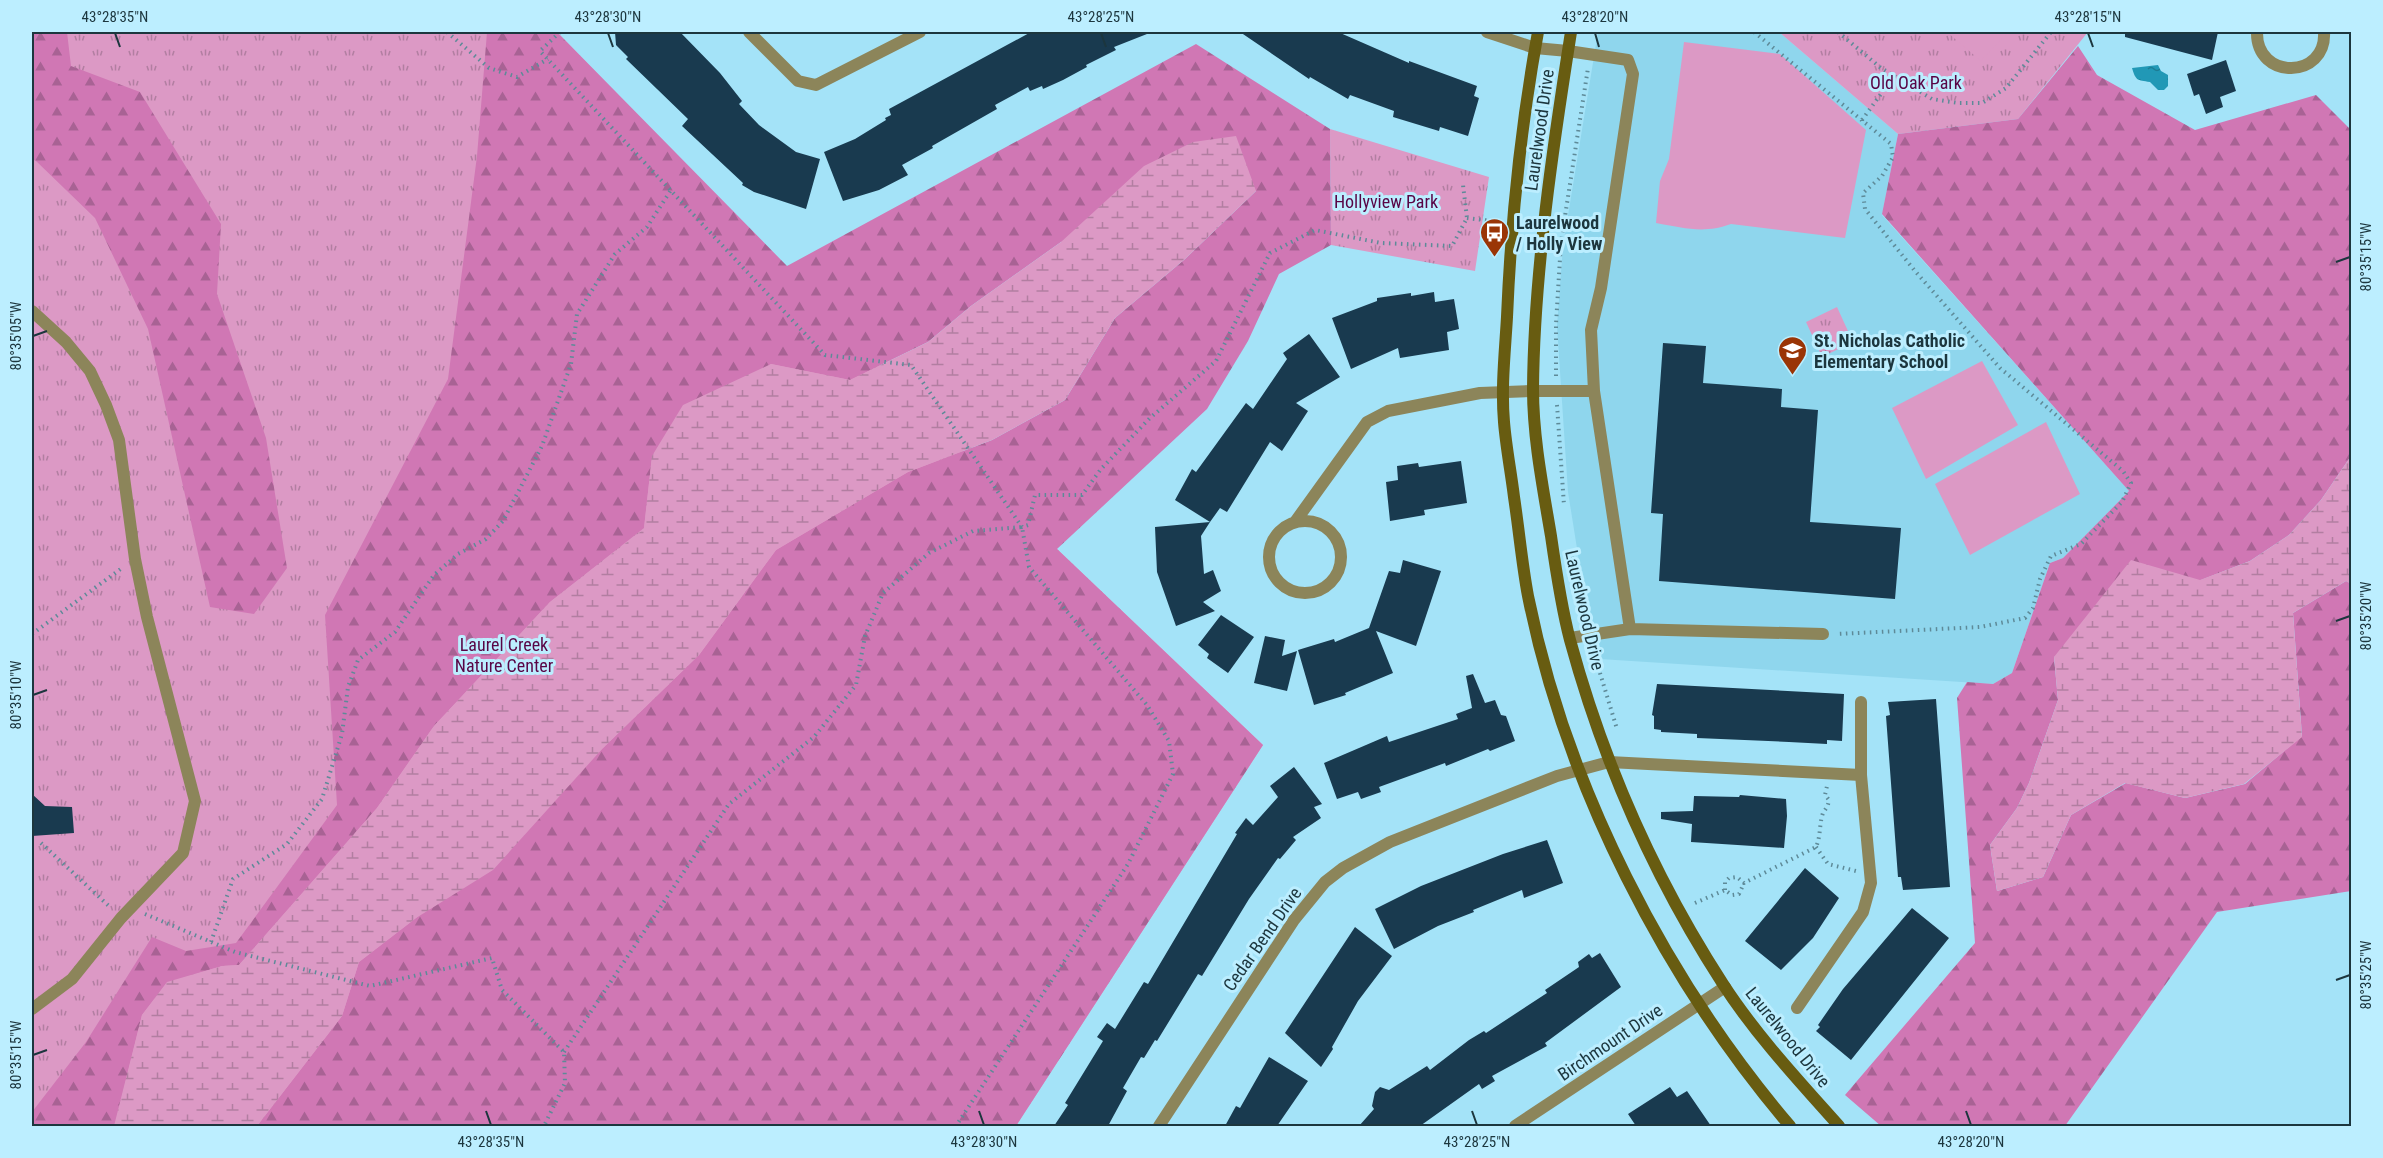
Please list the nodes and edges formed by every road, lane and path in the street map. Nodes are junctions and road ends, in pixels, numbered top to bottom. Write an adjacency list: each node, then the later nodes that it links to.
1 (447, 32): 15 (path)
2 (560, 32): 15 (path)
3 (749, 32): 4 (street)
4 (920, 32)
5 (1487, 32): 13 (street)
6 (1538, 32): 13 (street, Laurelwood Drive)
7 (1571, 32): 14 (street, Laurelwood Drive)
8 (1754, 32): 17 (path)
9 (1838, 32): 16 (path)
10 (2051, 32): 16 (path)
11 (2257, 32): 12 (street)
12 (2324, 32)
13 (1535, 48): 14 (street); 25 (street, Laurelwood Drive)
14 (1568, 51): 23 (street, Laurelwood Drive); 24 (street)
15 (548, 59): 19 (path)
16 (1894, 76): 17 (path)
17 (1862, 120): 31 (path)
18 (1463, 185): 20 (path)
19 (671, 190): 27 (path); 46 (path)
20 (1467, 218): 21 (path); 27 (path)
21 (1492, 221)
22 (32, 311): 28 (street)
23 (1533, 391): 24 (street); 25 (street); 32 (street, Laurelwood Drive)
24 (1594, 391): 29 (street)
25 (1503, 393): 26 (street); 35 (street, Laurelwood Drive)
26 (1295, 522): 26 (street)
27 (1022, 527): 51 (path); 53 (path)
28 (135, 559): 30 (path); 44 (street)
29 (1630, 629): 31 (street); 32 (street)
30 (32, 634)
31 (1823, 634)
32 (1570, 638): 34 (street, Laurelwood Drive)
33 (1861, 702): 37 (street)
34 (1609, 762): 35 (street, Cedar Bend Drive); 36 (street, Cedar Bend Drive); 47 (street, Laurelwood Drive)
35 (1579, 769): 48 (street, Laurelwood Drive); 54 (street, Cedar Bend Drive)
36 (1829, 774): 37 (street, Cedar Bend Drive); 39 (path)
37 (1861, 775): 40 (street)
38 (41, 843): 45 (path)
39 (1816, 847): 40 (path); 41 (path)
40 (1870, 873): 49 (street)
41 (1744, 883): 42 (path); 42 (path)
42 (1725, 890): 43 (path)
43 (1695, 903)
44 (130, 908): 45 (street); 46 (path)
45 (121, 918): 50 (street)
46 (212, 942): 51 (path)
47 (1725, 987): 48 (street, Birchmount Drive); 57 (street, Laurelwood Drive)
48 (1700, 1005): 55 (street, Birchmount Drive); 56 (street, Laurelwood Drive)
49 (1797, 1008)
50 (32, 1009)
51 (564, 1052): 52 (path)
52 (544, 1126)
53 (956, 1126)
54 (1159, 1126)
55 (1515, 1126)
56 (1790, 1126)
57 (1839, 1126)

